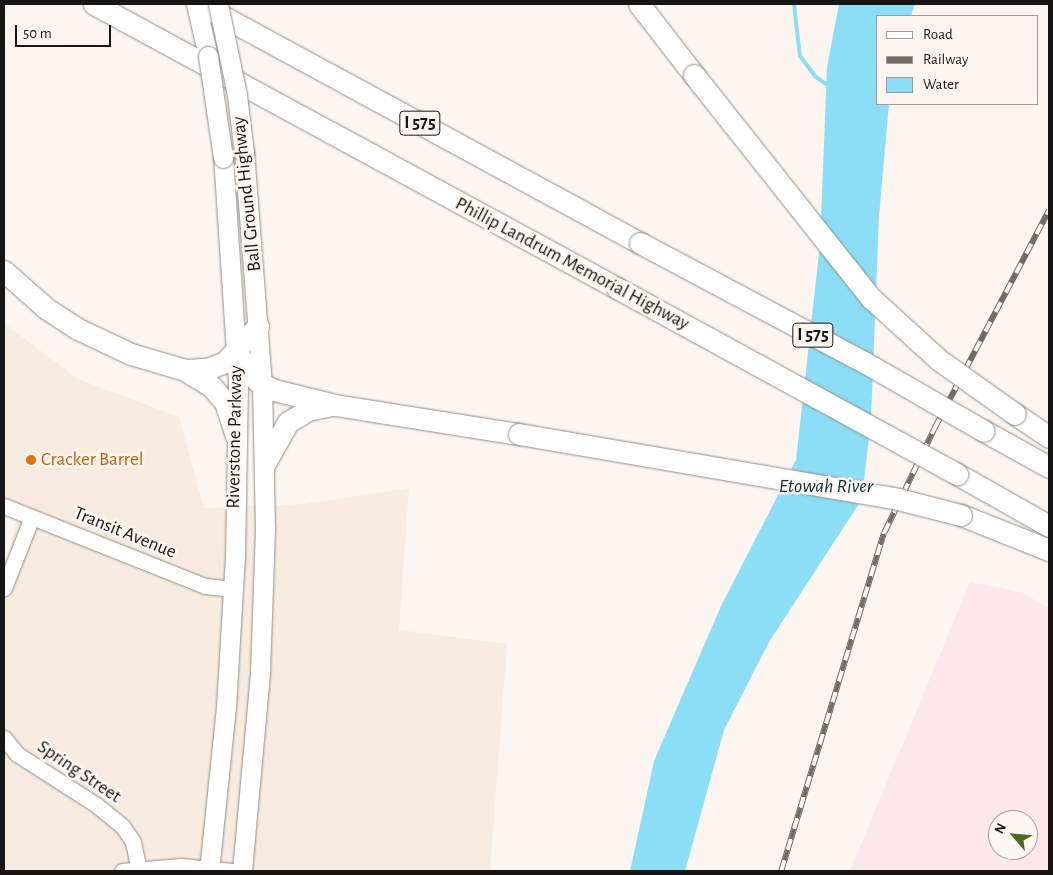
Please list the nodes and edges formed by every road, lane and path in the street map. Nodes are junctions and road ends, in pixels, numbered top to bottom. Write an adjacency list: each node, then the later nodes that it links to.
1 (94, 4): 18 (highway, Phillip Landrum Memorial Highway / I 575, bridge)
2 (196, 4): 8 (main road, Riverstone Parkway, bridge)
3 (200, 4): 15 (highway, I 575, bridge)
4 (218, 4): 7 (main road, Ball Ground Highway, bridge)
5 (639, 4): 13 (highway, bridge)
6 (4, 271): 9 (highway)
7 (258, 326): 8 (highway); 10 (main road, Ball Ground Highway)
8 (236, 352): 9 (highway); 10 (highway); 12 (main road, Riverstone Parkway)
9 (186, 370): 12 (highway)
10 (262, 385): 11 (highway); 14 (main road, Riverstone Parkway)
11 (335, 405): 14 (highway); 19 (highway, bridge)
12 (236, 436): 21 (main road, Riverstone Parkway)
13 (1049, 437)
14 (265, 463): 27 (main road, Riverstone Parkway)
15 (1049, 467)
16 (4, 506): 17 (street, Transit Avenue)
17 (32, 517): 20 (street); 21 (street, Transit Avenue)
18 (1049, 526)
19 (1049, 550)
20 (4, 588)
21 (233, 589): 24 (main road, Riverstone Parkway)
22 (4, 738): 23 (street, Spring Street)
23 (139, 870): 24 (street); 25 (street)
24 (209, 870): 26 (street)
25 (122, 871)
26 (232, 871)
27 (242, 871)

